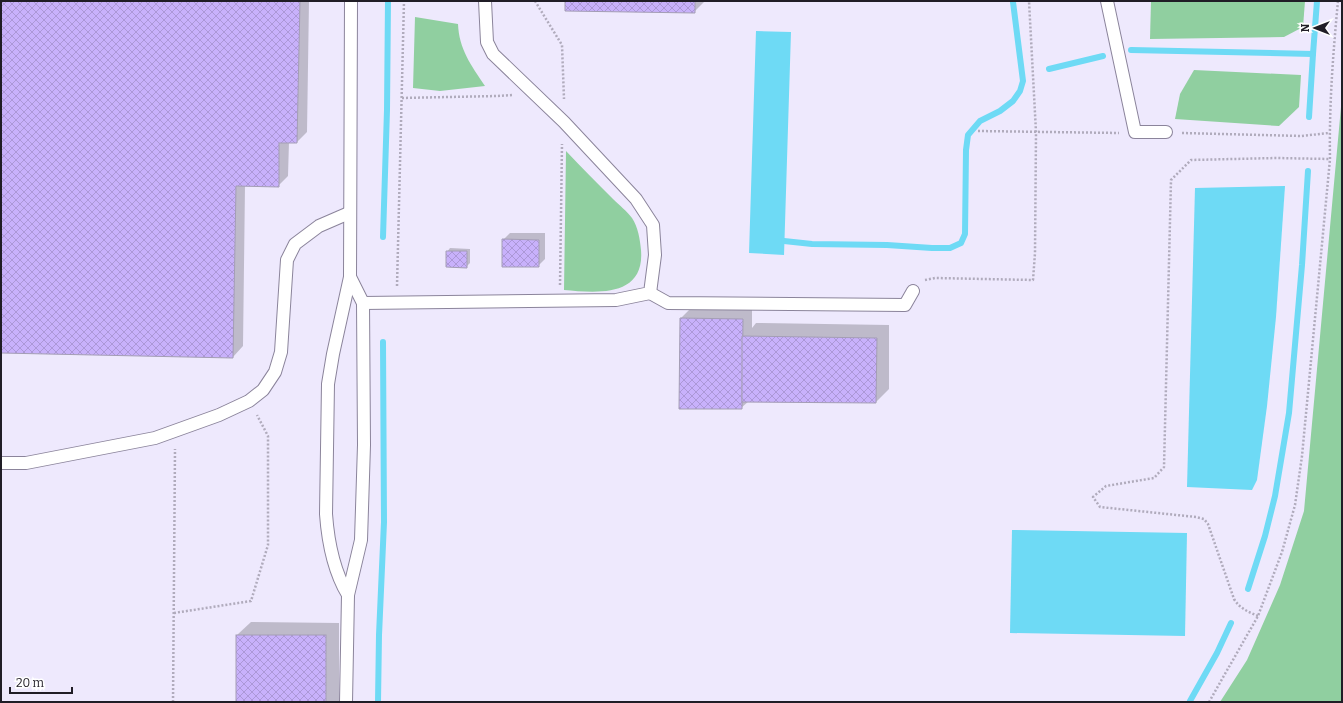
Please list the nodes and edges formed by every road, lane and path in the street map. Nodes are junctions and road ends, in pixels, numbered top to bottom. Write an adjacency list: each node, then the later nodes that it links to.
1 (351, 1): 17 (lane)
2 (404, 1): 9 (path)
3 (485, 1): 8 (lane)
4 (535, 1): 10 (path)
5 (1029, 1): 12 (path)
6 (1107, 1): 13 (lane)
7 (1338, 1): 15 (path)
8 (533, 93): 9 (path); 10 (lane)
9 (402, 98): 22 (path)
10 (564, 122): 20 (lane); 21 (path)
11 (978, 131): 12 (path)
12 (1036, 132): 13 (path); 19 (path)
13 (1135, 132): 14 (lane)
14 (1166, 132): 15 (path)
15 (1329, 133): 16 (path)
16 (1330, 159): 29 (path); 29 (path)
17 (349, 213): 18 (lane); 24 (lane)
18 (350, 277): 23 (lane); 27 (lane)
19 (913, 291): 20 (lane)
20 (650, 293): 21 (lane)
21 (560, 301): 22 (lane)
22 (397, 302): 23 (lane)
23 (363, 303): 27 (lane)
24 (249, 401): 25 (lane); 28 (path)
25 (168, 433): 26 (lane); 28 (path)
26 (1, 463)
27 (348, 595): 31 (lane)
28 (174, 613): 30 (path)
29 (1258, 616): 32 (path)
30 (174, 702)
31 (346, 702)
32 (1209, 702)

